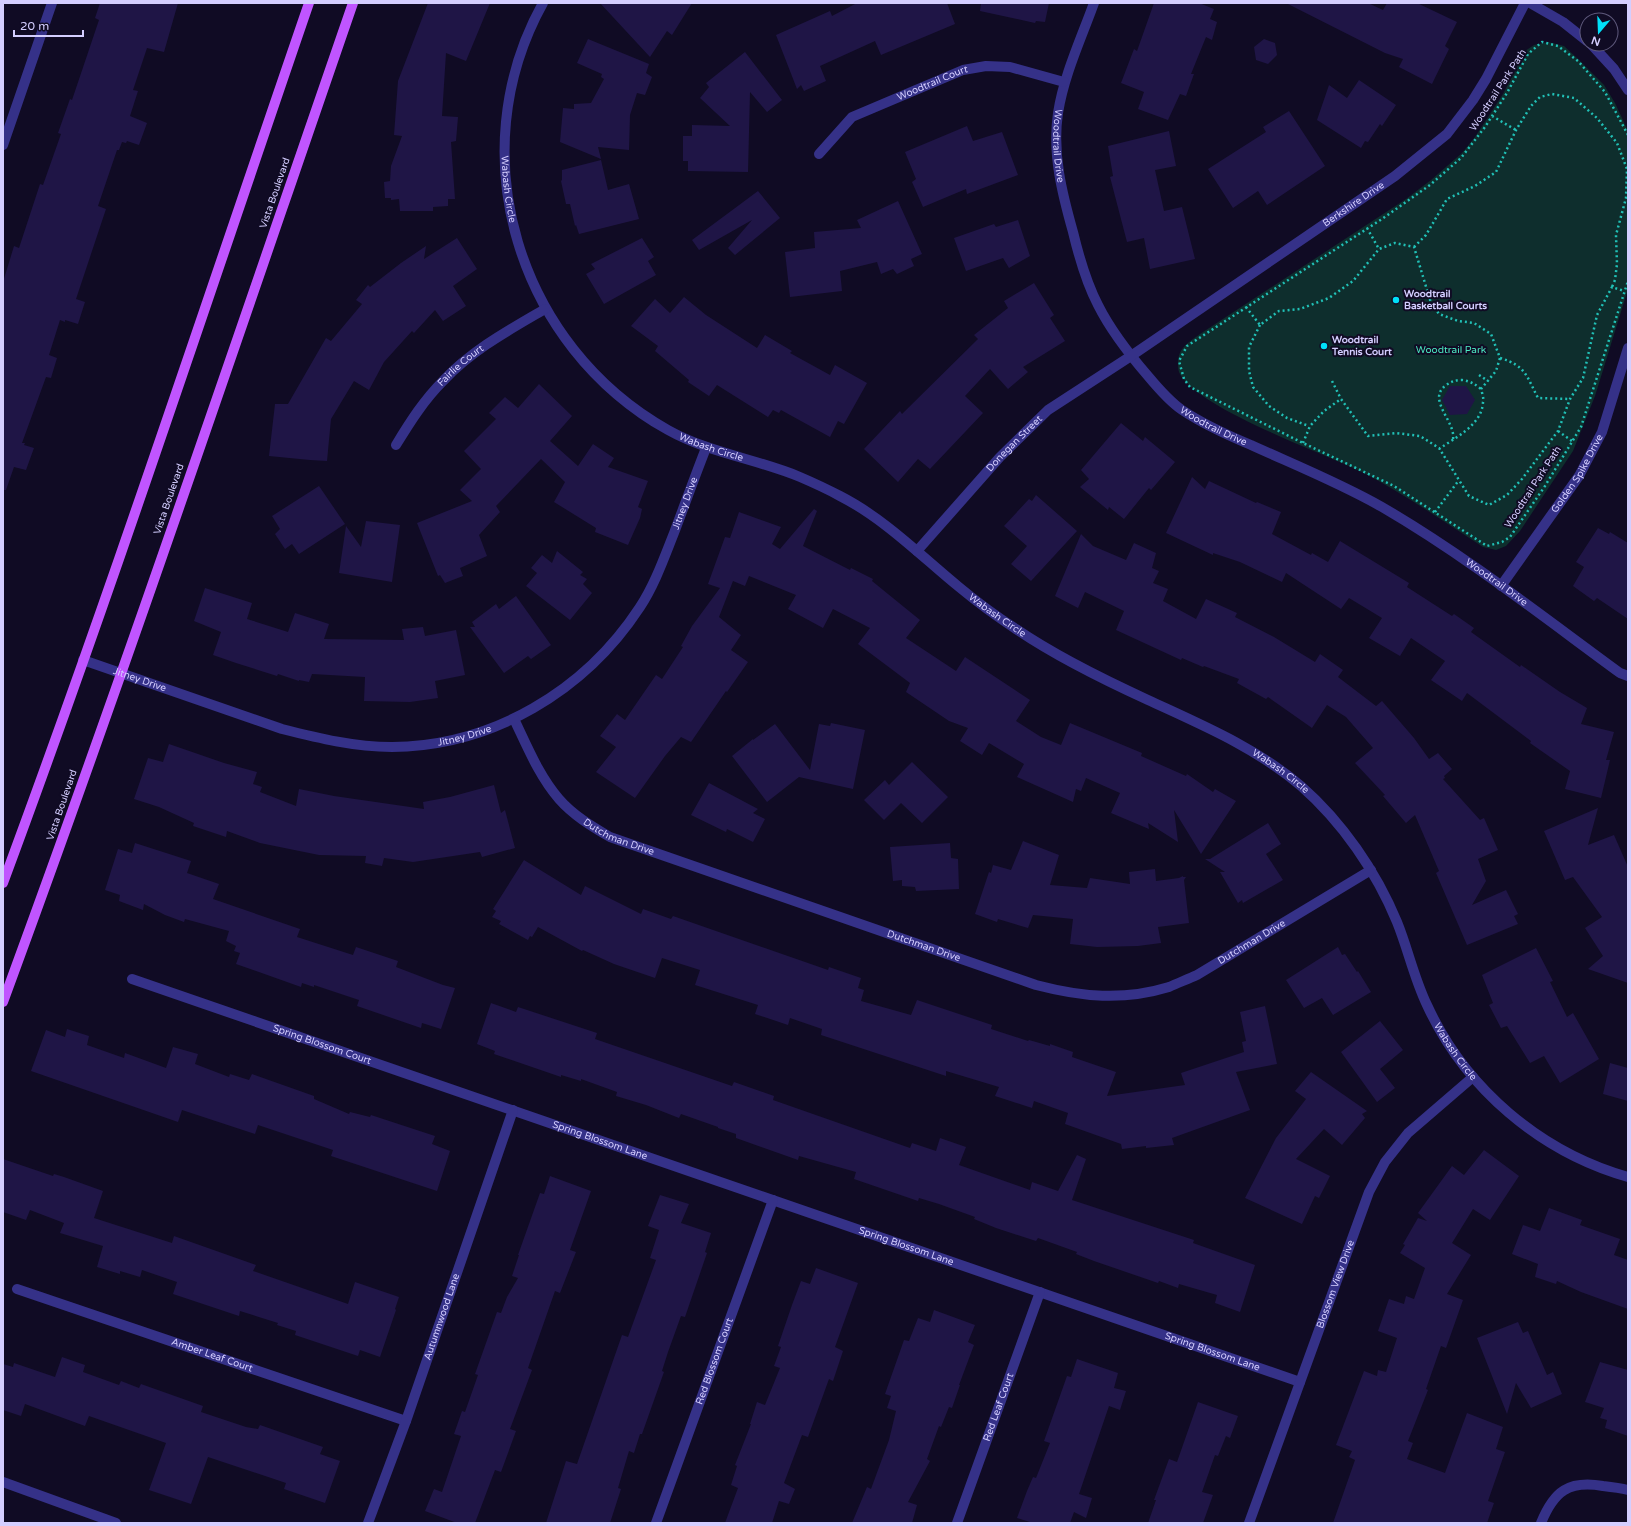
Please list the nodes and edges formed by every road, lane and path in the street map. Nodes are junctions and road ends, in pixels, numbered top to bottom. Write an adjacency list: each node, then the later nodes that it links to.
1 (52, 3): 15 (street)
2 (309, 3): 47 (main road)
3 (353, 3): 48 (main road, Vista Boulevard)
4 (543, 3): 24 (street, Wabash Circle)
5 (1094, 3): 10 (street, Woodtrail Drive)
6 (1525, 3): 27 (street, Berkshire Drive)
7 (1530, 3): 8 (street)
8 (1579, 35)
9 (1598, 52): 11 (street)
10 (1064, 82): 16 (street, Woodtrail Court); 27 (street, Woodtrail Drive)
11 (1628, 90)
12 (1492, 116): 13 (path); 14 (path, Woodtrail Park Path); 17 (path, Woodtrail Park Path)
13 (1516, 130): 18 (path, Woodtrail Park Path); 21 (path, Woodtrail Park Path)
14 (1628, 135)
15 (3, 145)
16 (819, 154)
17 (1367, 228): 19 (path); 23 (path, Woodtrail Park Path)
18 (1414, 247): 19 (path); 28 (path)
19 (1379, 249): 25 (path)
20 (1628, 280): 22 (path, Woodtrail Park Path)
21 (1612, 287): 22 (path); 34 (path, Woodtrail Park Path)
22 (1624, 291): 38 (path, Woodtrail Park Path)
23 (1246, 307): 25 (path); 39 (path, Woodtrail Park Path)
24 (545, 309): 40 (street, Fairlie Court); 41 (street, Wabash Circle)
25 (1260, 325): 35 (path)
26 (1628, 348): 46 (street, Golden Spike Drive)
27 (1131, 356): 45 (street, Donegan Street); 46 (street, Woodtrail Drive)
28 (1500, 358): 31 (path); 34 (path)
29 (1479, 375): 31 (path)
30 (1332, 381): 33 (path)
31 (1488, 381): 32 (path)
32 (1481, 389): 37 (path); 37 (path)
33 (1341, 399): 35 (path); 42 (path, Woodtrail Park Path)
34 (1571, 399): 36 (path, Woodtrail Park Path)
35 (1310, 426): 39 (path)
36 (1558, 431): 38 (path); 43 (path, Woodtrail Park Path)
37 (1453, 439): 42 (path)
38 (1572, 441): 44 (path, Woodtrail Park Path)
39 (1303, 443): 44 (path, Woodtrail Park Path)
40 (396, 445)
41 (706, 448): 45 (street, Wabash Circle); 50 (street, Jitney Drive)
42 (1439, 449): 43 (path, Woodtrail Park Path)
43 (1458, 480): 44 (path)
44 (1435, 512)
45 (916, 551): 51 (street, Wabash Circle)
46 (1501, 586): 49 (street, Woodtrail Drive)
47 (83, 660): 48 (street, Jitney Drive); 52 (main road)
48 (121, 673): 50 (street, Jitney Drive); 54 (main road, Vista Boulevard)
49 (1628, 676)
50 (514, 719): 51 (street, Dutchman Drive)
51 (1371, 870): 55 (street, Wabash Circle)
52 (3, 883)
53 (132, 979): 56 (street, Spring Blossom Court)
54 (3, 1002)
55 (1473, 1078): 57 (street, Wabash Circle); 61 (street, Blossom View Drive)
56 (513, 1110): 58 (street, Spring Blossom Lane); 62 (street, Autumnwood Lane)
57 (1628, 1177)
58 (773, 1200): 60 (street, Spring Blossom Lane); 67 (street, Red Blossom Court)
59 (18, 1289): 62 (street, Amber Leaf Court)
60 (1040, 1292): 61 (street, Spring Blossom Lane); 68 (street, Red Leaf Court)
61 (1300, 1382): 69 (street, Blossom View Drive)
62 (406, 1421): 66 (street, Autumnwood Lane)
63 (3, 1482): 65 (street)
64 (1628, 1490): 70 (street)
65 (116, 1523)
66 (368, 1523)
67 (656, 1523)
68 (957, 1523)
69 (1249, 1523)
70 (1542, 1523)

